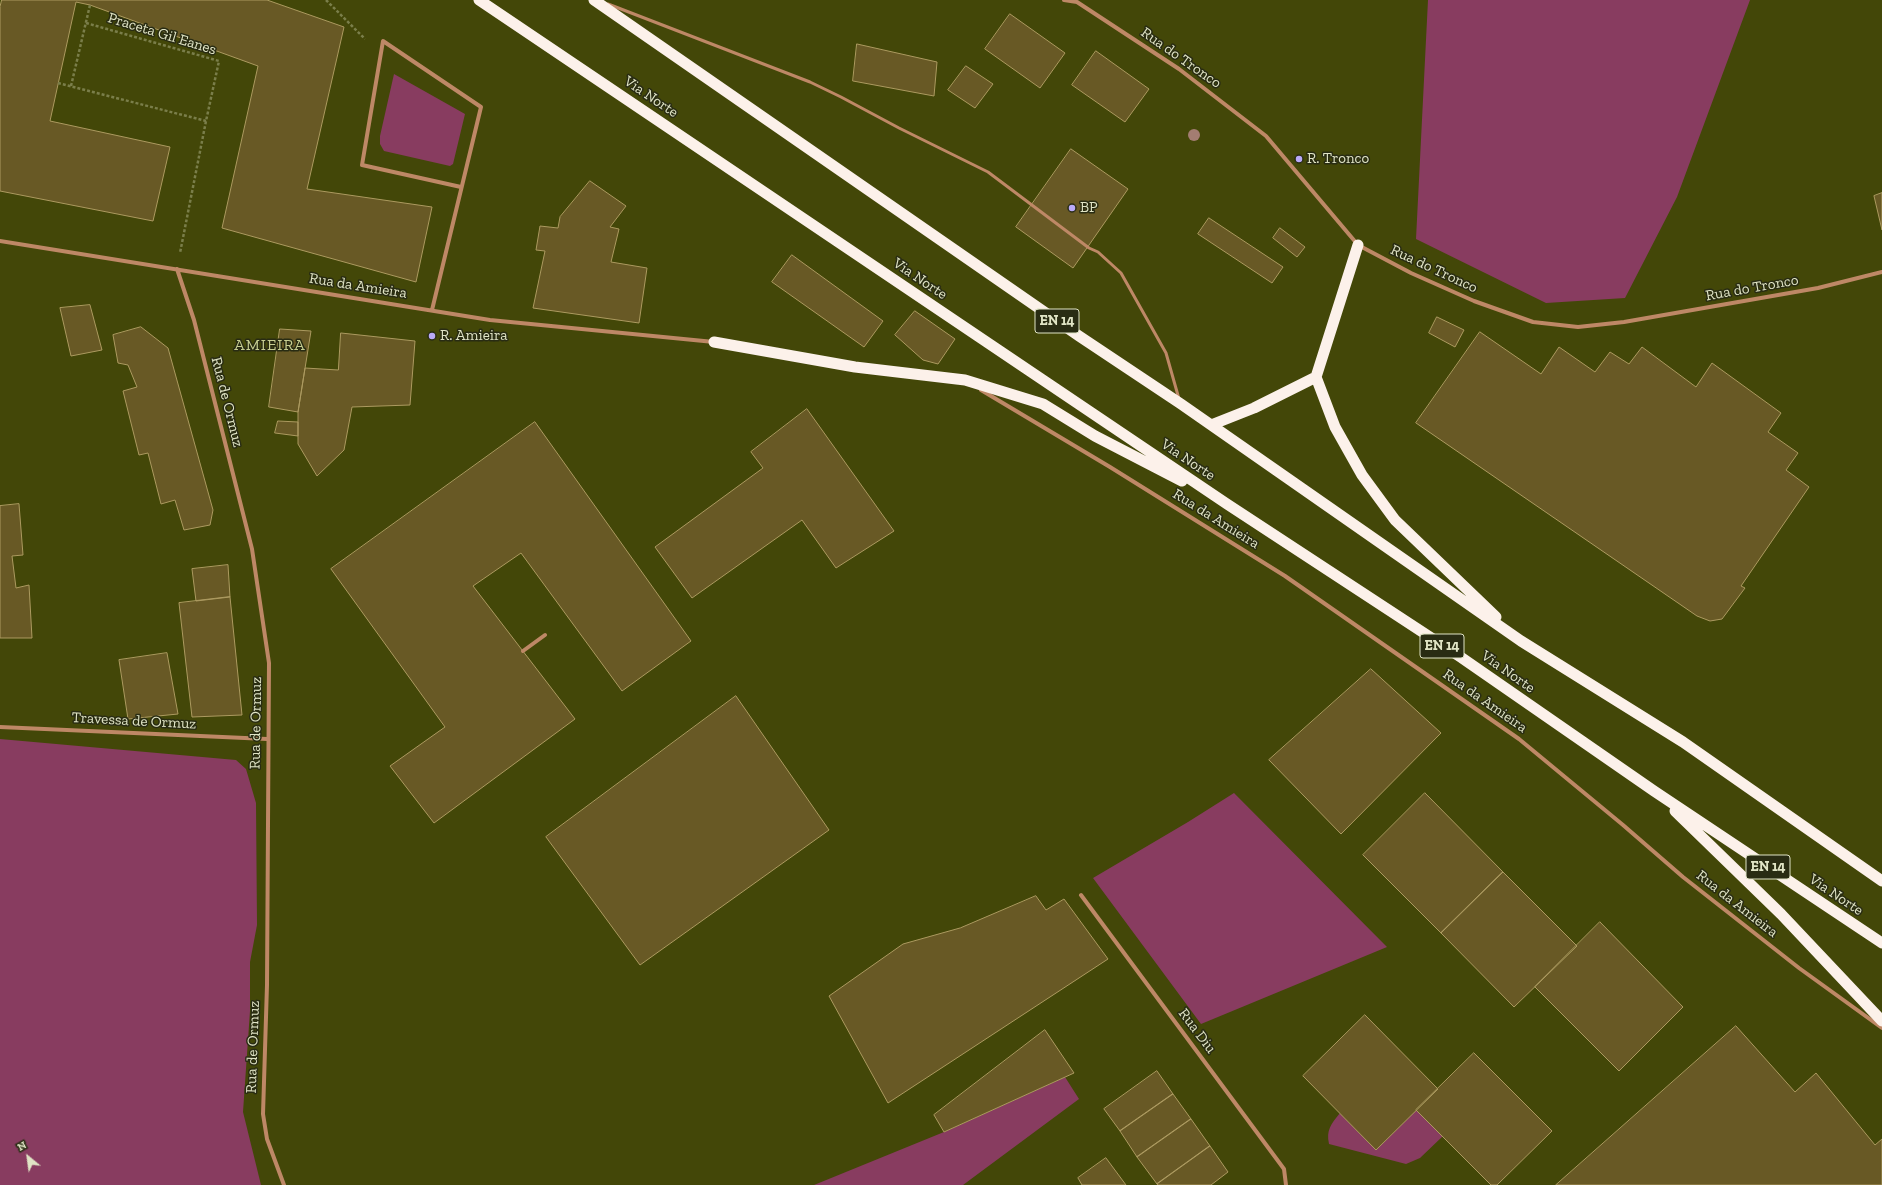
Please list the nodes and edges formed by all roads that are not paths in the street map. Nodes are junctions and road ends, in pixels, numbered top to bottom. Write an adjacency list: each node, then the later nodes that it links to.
1 (479, 0): 16 (highway, Via Norte / EN 14)
2 (594, 0): 14 (highway, EN 14)
3 (598, 0): 14 (lane)
4 (1064, 0): 7 (street, Rua do Tronco)
5 (461, 187): 5 (street); 10 (street)
6 (0, 241): 8 (street, Rua da Amieira)
7 (1358, 245): 9 (street, Rua do Tronco); 12 (highway)
8 (177, 269): 10 (street, Rua da Amieira); 21 (street, Rua de Ormuz)
9 (1882, 272)
10 (432, 310): 11 (street, Rua da Amieira)
11 (714, 342): 13 (highway)
12 (1316, 377): 15 (highway); 18 (highway)
13 (965, 380): 16 (highway); 27 (street, Rua da Amieira)
14 (1181, 404): 15 (highway, EN 14)
15 (1211, 425): 18 (highway, EN 14)
16 (1227, 504): 22 (highway, Via Norte / EN 14)
17 (546, 635): 19 (street)
18 (1521, 641): 23 (highway, EN 14)
19 (522, 651)
20 (0, 727): 21 (street, Travessa de Ormuz)
21 (267, 739): 28 (street, Rua de Ormuz)
22 (1654, 791): 25 (highway, Via Norte / EN 14); 26 (highway)
23 (1882, 881)
24 (1081, 895): 29 (street, Rua Diu)
25 (1882, 943)
26 (1882, 1021)
27 (1882, 1028)
28 (284, 1185)
29 (1286, 1185)

